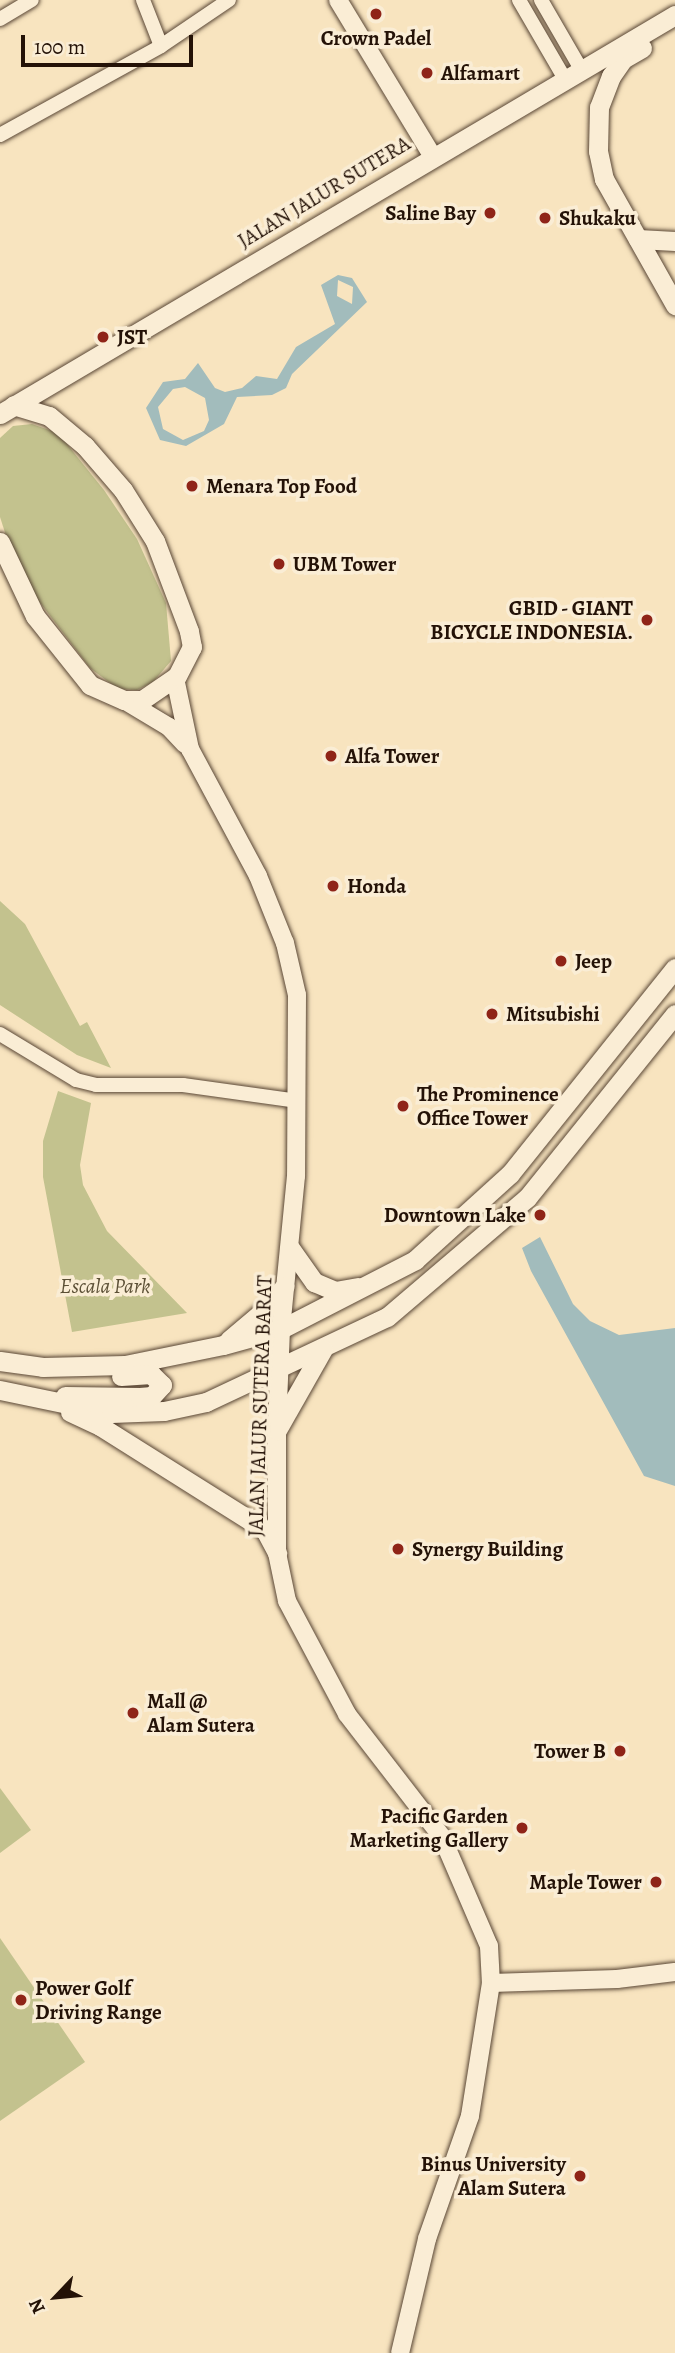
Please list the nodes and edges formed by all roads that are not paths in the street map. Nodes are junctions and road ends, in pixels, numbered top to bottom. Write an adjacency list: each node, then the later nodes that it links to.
1 (32, 0): 8 (street)
2 (143, 0): 10 (street)
3 (229, 0): 10 (street)
4 (338, 0): 13 (street)
5 (519, 0): 11 (street)
6 (541, 0): 11 (street)
7 (675, 15): 11 (main road, JALAN JALUR SUTERA)
8 (0, 19)
9 (675, 28): 14 (main road)
10 (161, 46): 12 (street)
11 (573, 74): 13 (main road, JALAN JALUR SUTERA)
12 (0, 135)
13 (432, 155): 17 (main road, JALAN JALUR SUTERA)
14 (638, 239): 15 (main road); 16 (main road)
15 (675, 242)
16 (675, 305)
17 (7, 410): 20 (main road)
18 (0, 542): 19 (main road, JALAN JALUR SUTERA BARAT)
19 (3, 561): 21 (main road, JALAN JALUR SUTERA BARAT)
20 (175, 678): 21 (main road); 22 (street, JALAN JALUR SUTERA BARAT)
21 (124, 700): 22 (street, JALAN JALUR SUTERA BARAT)
22 (190, 749): 26 (street, JALAN JALUR SUTERA BARAT)
23 (675, 968): 28 (main road)
24 (675, 1014): 32 (main road)
25 (0, 1034): 26 (street)
26 (298, 1101): 27 (street, JALAN JALUR SUTERA BARAT)
27 (290, 1248): 28 (main road); 29 (street, JALAN JALUR SUTERA BARAT)
28 (373, 1285): 30 (main road)
29 (285, 1286): 30 (street, JALAN JALUR SUTERA BARAT); 31 (main road)
30 (281, 1329): 31 (main road); 35 (street, JALAN JALUR SUTERA BARAT)
31 (223, 1345): 34 (main road)
32 (323, 1349): 35 (main road); 38 (main road)
33 (0, 1361): 34 (main road)
34 (43, 1367): 37 (main road)
35 (280, 1368): 37 (main road); 38 (street, JALAN JALUR SUTERA BARAT)
36 (0, 1390): 37 (main road)
37 (39, 1398): 39 (main road)
38 (278, 1430): 39 (street, JALAN JALUR SUTERA BARAT)
39 (277, 1553): 41 (street, JALAN JALUR SUTERA BARAT)
40 (675, 1972): 41 (street)
41 (491, 1983): 42 (street, JALAN JALUR SUTERA BARAT)
42 (400, 2353)

